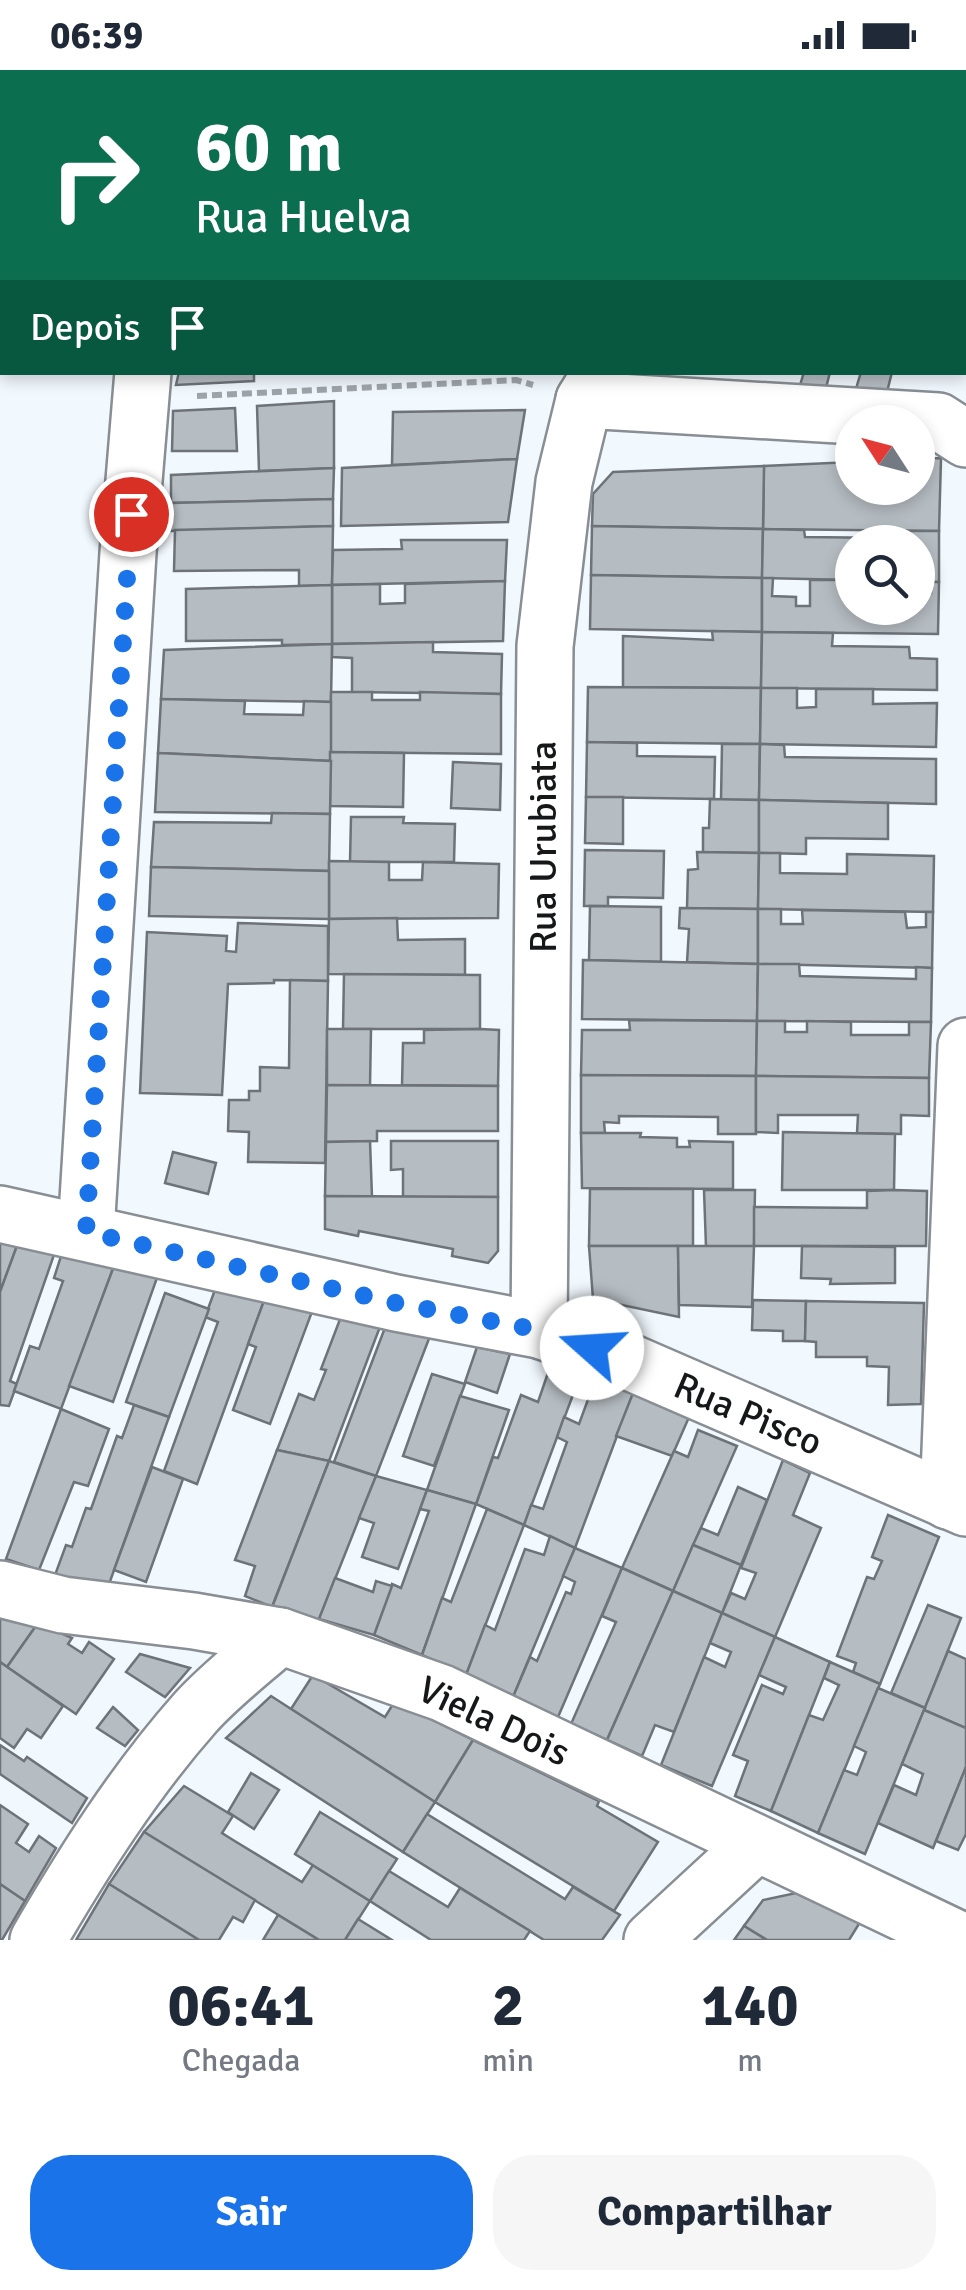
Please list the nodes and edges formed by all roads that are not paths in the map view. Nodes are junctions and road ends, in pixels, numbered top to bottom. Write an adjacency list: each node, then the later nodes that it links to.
1 (142, 386): 6 (street)
2 (592, 386): 3 (street); 7 (street, Rua Urubiata)
3 (966, 438)
4 (966, 1046): 8 (street)
5 (0, 1214): 6 (street, Rua Pisco)
6 (86, 1232): 7 (street, Rua Pisco)
7 (539, 1330): 8 (street, Rua Pisco)
8 (957, 1504)
9 (0, 1589): 10 (street, Viela Dois)
10 (280, 1636): 11 (street, Viela Dois); 12 (street)
11 (756, 1844): 13 (street); 14 (street, Viela Dois)
12 (38, 1940)
13 (652, 1940)
14 (960, 1940)

